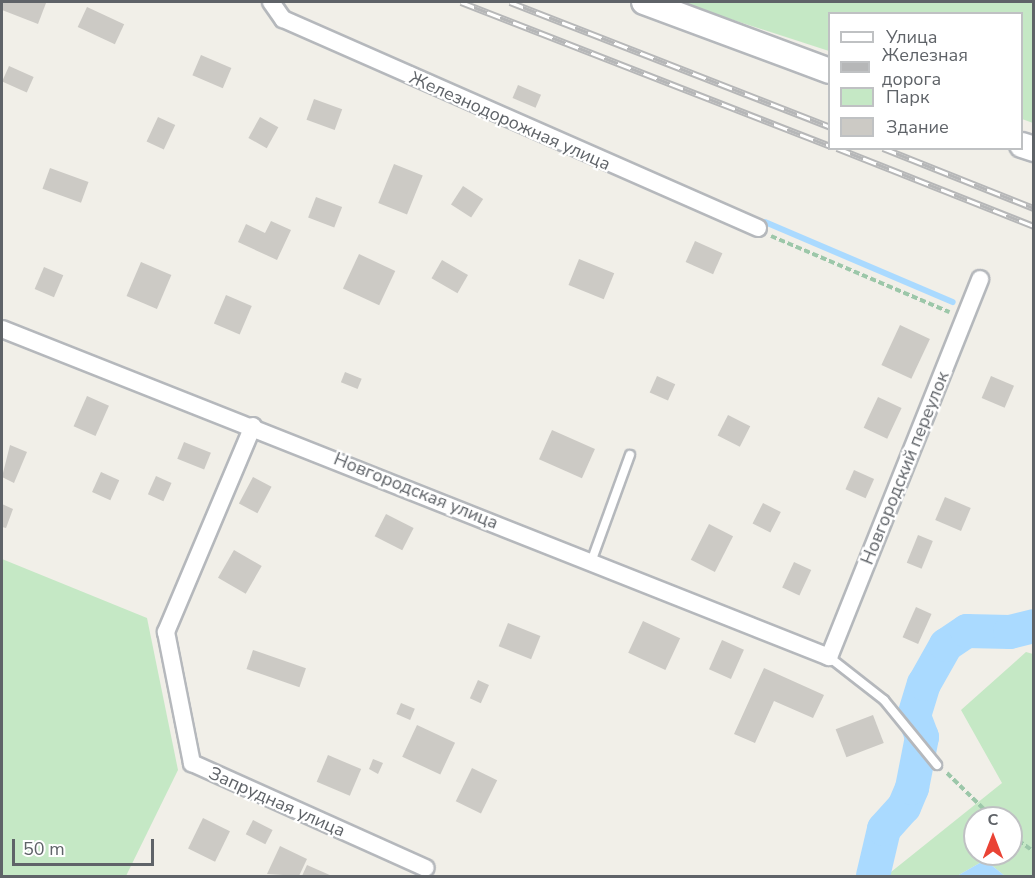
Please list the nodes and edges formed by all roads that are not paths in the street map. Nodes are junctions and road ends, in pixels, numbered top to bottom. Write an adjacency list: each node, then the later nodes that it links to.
1 (271, 2): 4 (street, Железнодорожная улица)
2 (644, 2): 3 (street)
3 (828, 70)
4 (758, 233)
5 (980, 279): 10 (street, Новгородский переулок)
6 (2, 329): 7 (street, Новгородская улица)
7 (253, 426): 9 (street, Новгородская улица); 12 (street, Запрудная улица)
8 (630, 454): 9 (lane)
9 (591, 562): 10 (street, Новгородская улица)
10 (829, 657): 11 (lane)
11 (937, 765)
12 (426, 868)

